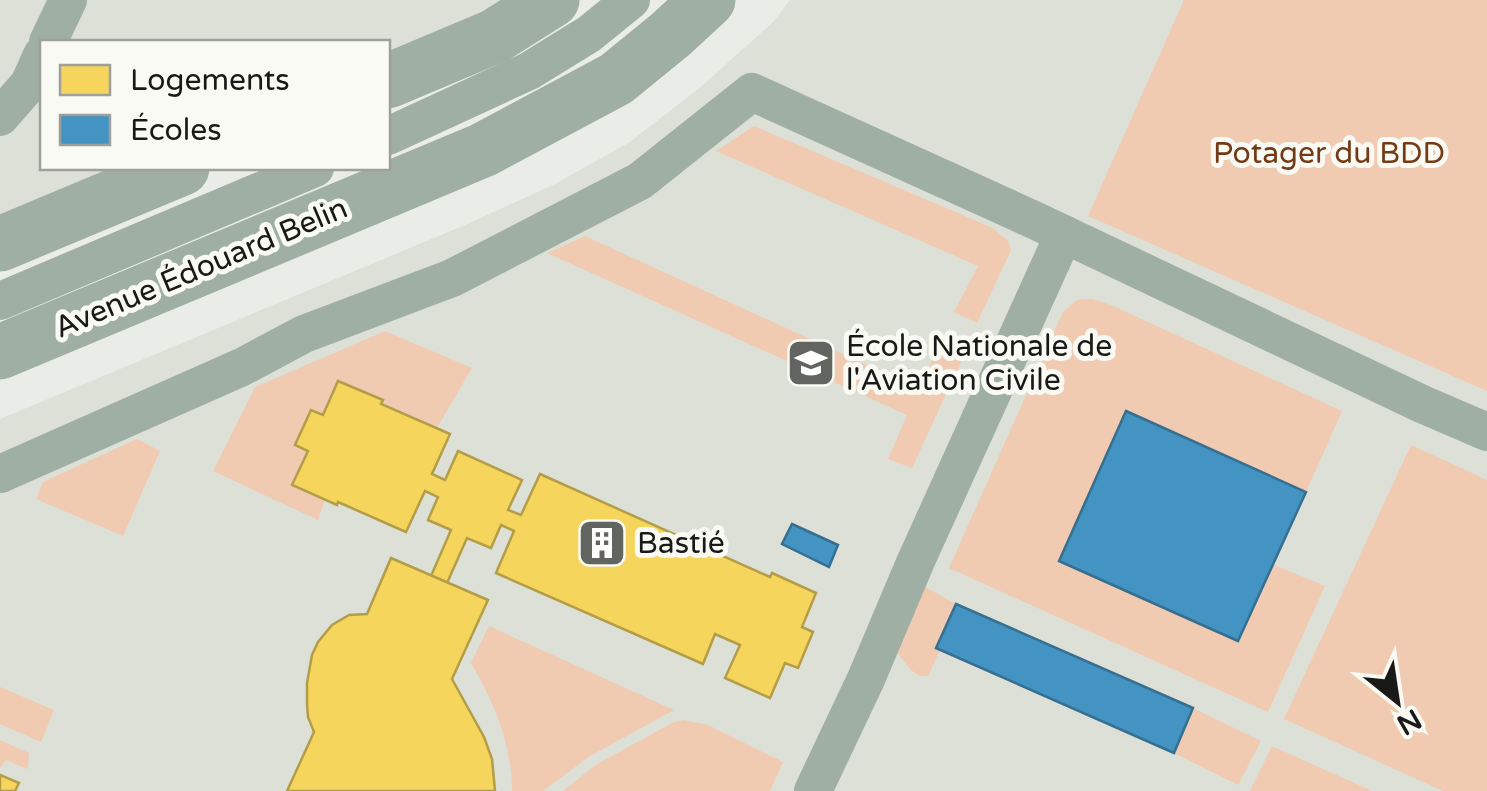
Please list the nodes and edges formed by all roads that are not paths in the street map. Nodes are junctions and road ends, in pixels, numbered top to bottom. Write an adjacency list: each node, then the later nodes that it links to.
1 (68, 0): 5 (lane)
2 (552, 0): 7 (street)
3 (631, 0): 9 (lane)
4 (708, 0): 15 (street, Avenue Édouard Belin)
5 (49, 40)
6 (40, 60): 8 (lane)
7 (390, 80)
8 (0, 117)
9 (390, 135)
10 (177, 170): 13 (street)
11 (310, 170): 14 (lane)
12 (1064, 234): 16 (lane); 17 (lane); 18 (lane)
13 (0, 244)
14 (0, 301)
15 (0, 352)
16 (1487, 432)
17 (0, 474)
18 (813, 791)

